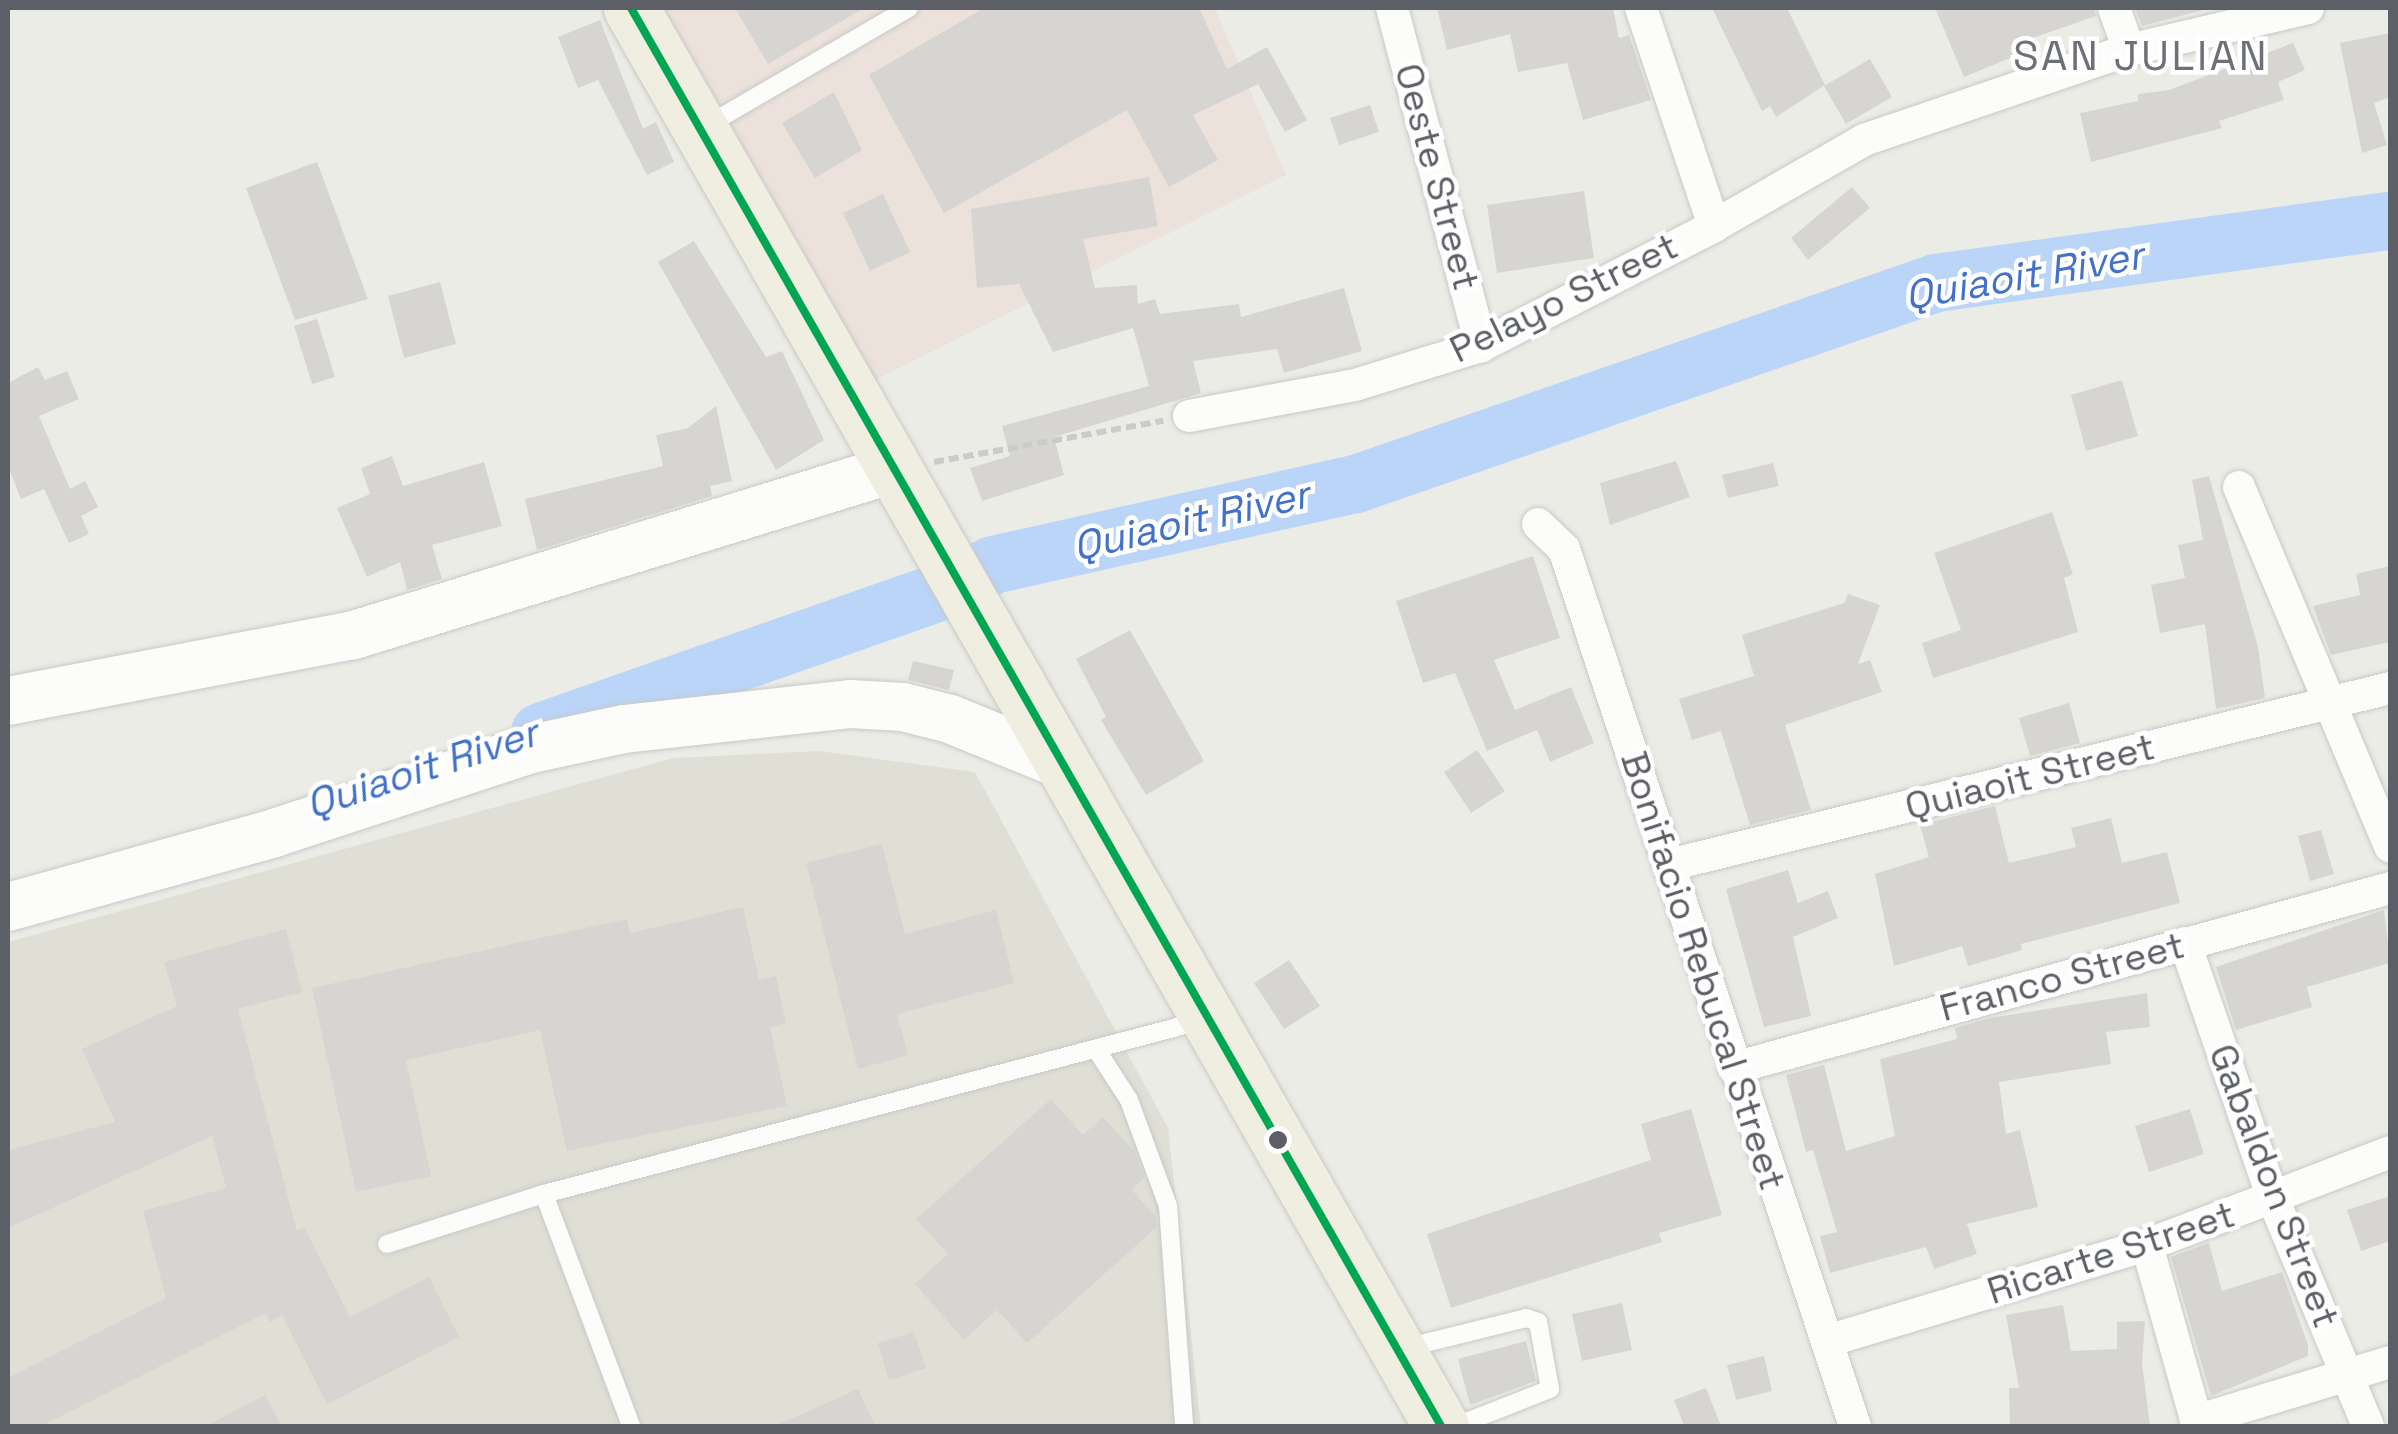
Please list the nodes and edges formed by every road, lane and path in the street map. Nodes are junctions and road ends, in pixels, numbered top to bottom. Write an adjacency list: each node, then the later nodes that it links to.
1 (630, 8): 8 (highway)
2 (909, 8): 8 (lane)
3 (1392, 8): 10 (street, Oeste Street)
4 (1641, 8): 9 (street, Pelayo Street)
5 (2114, 8): 7 (street)
6 (2308, 8): 7 (street)
7 (2128, 50): 9 (street)
8 (701, 129): 13 (highway)
9 (1714, 226): 10 (street, Pelayo Street)
10 (1482, 346): 11 (street, Pelayo Street)
11 (1189, 416): 13 (path)
12 (2239, 487): 17 (street)
13 (904, 490): 16 (street); 18 (highway)
14 (1538, 524): 20 (street, Bonifacio Rebucal Street)
15 (2390, 688): 17 (street, Quiaoit Street)
16 (8, 701)
17 (2328, 704): 19 (street); 20 (street, Quiaoit Street)
18 (1061, 764): 22 (street); 24 (highway)
19 (2390, 847)
20 (1669, 865): 26 (street, Bonifacio Rebucal Street)
21 (2390, 888): 23 (street, Franco Street)
22 (8, 908)
23 (2185, 943): 26 (street, Franco Street); 29 (street, Gabaldon Street)
24 (1204, 1020): 25 (lane); 33 (highway)
25 (1098, 1052): 28 (lane); 38 (lane)
26 (1734, 1068): 32 (street, Bonifacio Rebucal Street)
27 (2390, 1152): 29 (street, Ricarte Street)
28 (544, 1194): 30 (lane); 37 (lane)
29 (2274, 1201): 31 (street, Ricarte Street); 35 (street, Gabaldon Street)
30 (387, 1244)
31 (2147, 1245): 32 (street, Ricarte Street); 36 (street)
32 (1827, 1341): 41 (street, Bonifacio Rebucal Street)
33 (1395, 1351): 39 (highway); 40 (lane)
34 (2390, 1362): 35 (street)
35 (2348, 1378): 36 (street); 42 (street, Gabaldon Street)
36 (2197, 1424)
37 (631, 1426)
38 (1184, 1426)
39 (1441, 1426)
40 (1456, 1426)
41 (1855, 1426)
42 (2368, 1426)

